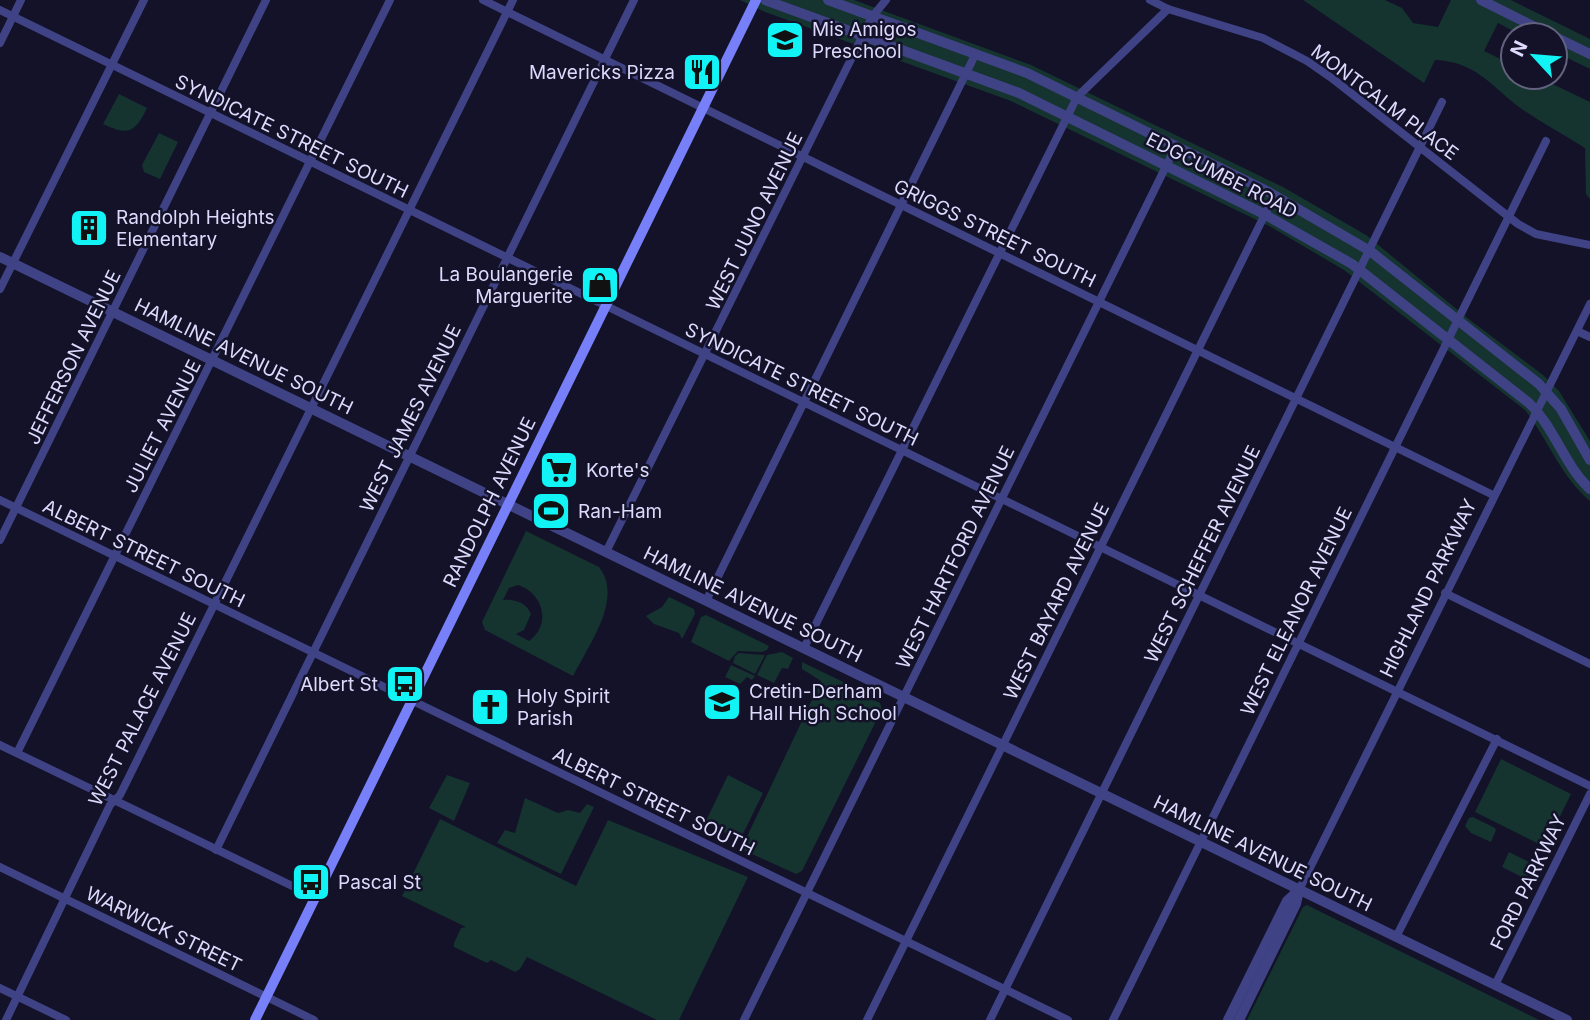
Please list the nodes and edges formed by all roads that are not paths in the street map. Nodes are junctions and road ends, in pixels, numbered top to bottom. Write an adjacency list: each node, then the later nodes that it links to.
1 (21, 0): 18 (street)
2 (144, 0): 27 (street)
3 (267, 0): 32 (street, JEFFERSON AVENUE)
4 (390, 0): 38 (street, JULIET AVENUE)
5 (483, 0): 17 (street, GRIGGS STREET SOUTH)
6 (513, 0): 17 (street, WEST PALACE AVENUE)
7 (634, 0): 26 (street, WEST JAMES AVENUE)
8 (756, 0): 31 (main road, RANDOLPH AVENUE)
9 (765, 0): 21 (street, EDGCUMBE ROAD)
10 (828, 0): 19 (street, EDGCUMBE ROAD)
11 (886, 0): 19 (street)
12 (1150, 0): 15 (street, MONTCALM PLACE)
13 (1481, 0): 14 (street)
14 (1492, 3): 20 (street)
15 (1168, 9): 29 (street); 36 (street, MONTCALM PLACE)
16 (0, 10): 18 (street, SYNDICATE STREET SOUTH)
17 (507, 12): 26 (street, GRIGGS STREET SOUTH); 42 (street, WEST PALACE AVENUE)
18 (13, 17): 22 (street); 27 (street, SYNDICATE STREET SOUTH)
19 (872, 17): 21 (street, WEST JUNO AVENUE); 25 (street, EDGCUMBE ROAD)
20 (1525, 21)
21 (862, 36): 28 (street, EDGCUMBE ROAD); 37 (street, WEST JUNO AVENUE)
22 (0, 43)
23 (1569, 44): 24 (street)
24 (1590, 54)
25 (975, 55): 28 (street); 29 (street, EDGCUMBE ROAD)
26 (604, 60): 31 (street, GRIGGS STREET SOUTH); 49 (street, WEST JAMES AVENUE)
27 (112, 65): 32 (street, SYNDICATE STREET SOUTH); 50 (street)
28 (966, 74): 33 (street, EDGCUMBE ROAD); 41 (street)
29 (1077, 97): 33 (street); 35 (street, EDGCUMBE ROAD)
30 (1442, 102): 36 (street, WEST SCHEFFER AVENUE)
31 (703, 108): 37 (street, GRIGGS STREET SOUTH); 55 (main road, RANDOLPH AVENUE)
32 (211, 113): 38 (street, SYNDICATE STREET SOUTH); 56 (street, JEFFERSON AVENUE)
33 (1067, 117): 39 (street, EDGCUMBE ROAD); 47 (street)
34 (1546, 142): 44 (street, WEST ELEANOR AVENUE)
35 (1176, 146): 39 (street, WEST HARTFORD AVENUE); 40 (street, EDGCUMBE ROAD)
36 (1420, 148): 44 (street, MONTCALM PLACE); 46 (street, WEST SCHEFFER AVENUE)
37 (803, 157): 41 (street, GRIGGS STREET SOUTH); 62 (street, WEST JUNO AVENUE)
38 (310, 162): 42 (street, SYNDICATE STREET SOUTH); 63 (street, JULIET AVENUE)
39 (1167, 166): 43 (street, EDGCUMBE ROAD); 53 (street, WEST HARTFORD AVENUE)
40 (1274, 196): 43 (street, WEST BAYARD AVENUE); 46 (street, EDGCUMBE ROAD)
41 (901, 205): 47 (street, GRIGGS STREET SOUTH); 66 (street)
42 (409, 210): 49 (street, SYNDICATE STREET SOUTH); 67 (street, WEST PALACE AVENUE)
43 (1264, 214): 51 (street, EDGCUMBE ROAD); 61 (street, WEST BAYARD AVENUE)
44 (1508, 217): 45 (street, MONTCALM PLACE); 57 (street, WEST ELEANOR AVENUE)
45 (1590, 245)
46 (1370, 251): 51 (street, WEST SCHEFFER AVENUE); 57 (street, EDGCUMBE ROAD)
47 (1000, 253): 53 (street, GRIGGS STREET SOUTH); 70 (street)
48 (0, 257): 50 (street, HAMLINE AVENUE SOUTH)
49 (506, 258): 55 (street, SYNDICATE STREET SOUTH); 71 (street, WEST JAMES AVENUE)
50 (13, 263): 52 (street); 56 (street, HAMLINE AVENUE SOUTH)
51 (1360, 270): 60 (street, EDGCUMBE ROAD); 65 (street, WEST SCHEFFER AVENUE)
52 (0, 289)
53 (1099, 302): 61 (street, GRIGGS STREET SOUTH); 75 (street, WEST HARTFORD AVENUE)
54 (1590, 304): 58 (street, HIGHLAND PARKWAY)
55 (605, 306): 62 (street, SYNDICATE STREET SOUTH); 77 (main road, RANDOLPH AVENUE)
56 (113, 312): 63 (street, HAMLINE AVENUE SOUTH); 78 (street, JEFFERSON AVENUE)
57 (1457, 321): 60 (street, WEST ELEANOR AVENUE); 64 (street, EDGCUMBE ROAD)
58 (1577, 331): 59 (street); 64 (street, HIGHLAND PARKWAY)
59 (1589, 336)
60 (1449, 340): 68 (street, EDGCUMBE ROAD); 69 (street, WEST ELEANOR AVENUE)
61 (1197, 350): 65 (street, GRIGGS STREET SOUTH); 80 (street, WEST BAYARD AVENUE)
62 (705, 355): 66 (street, SYNDICATE STREET SOUTH); 81 (street, WEST JUNO AVENUE)
63 (212, 360): 67 (street, HAMLINE AVENUE SOUTH); 82 (street, JULIET AVENUE)
64 (1545, 391): 68 (street, HIGHLAND PARKWAY); 72 (street, EDGCUMBE ROAD)
65 (1296, 398): 69 (street, GRIGGS STREET SOUTH); 84 (street, WEST SCHEFFER AVENUE)
66 (804, 403): 70 (street, SYNDICATE STREET SOUTH); 85 (street)
67 (311, 408): 71 (street, HAMLINE AVENUE SOUTH); 86 (street, WEST PALACE AVENUE)
68 (1536, 410): 73 (street, EDGCUMBE ROAD); 74 (street, HIGHLAND PARKWAY)
69 (1395, 447): 74 (street, GRIGGS STREET SOUTH); 87 (street, WEST ELEANOR AVENUE)
70 (902, 451): 75 (street, SYNDICATE STREET SOUTH); 88 (street)
71 (409, 456): 77 (street, HAMLINE AVENUE SOUTH); 89 (street, WEST JAMES AVENUE)
72 (1590, 460)
73 (1590, 489)
74 (1493, 495): 83 (street, HIGHLAND PARKWAY)
75 (1002, 499): 80 (street, SYNDICATE STREET SOUTH); 92 (street, WEST HARTFORD AVENUE)
76 (0, 500): 78 (street, ALBERT STREET SOUTH)
77 (508, 504): 81 (street, HAMLINE AVENUE SOUTH); 93 (main road, RANDOLPH AVENUE)
78 (16, 508): 79 (street, JEFFERSON AVENUE); 82 (street, ALBERT STREET SOUTH)
79 (0, 540)
80 (1100, 547): 84 (street, SYNDICATE STREET SOUTH); 96 (street, WEST BAYARD AVENUE)
81 (606, 552): 85 (street, HAMLINE AVENUE SOUTH)
82 (114, 556): 86 (street, ALBERT STREET SOUTH); 97 (street, JULIET AVENUE)
83 (1446, 593): 90 (street); 91 (street, HIGHLAND PARKWAY)
84 (1199, 596): 87 (street, SYNDICATE STREET SOUTH); 99 (street, WEST SCHEFFER AVENUE)
85 (706, 601): 88 (street, HAMLINE AVENUE SOUTH)
86 (214, 604): 89 (street, ALBERT STREET SOUTH); 101 (street, WEST PALACE AVENUE)
87 (1297, 644): 91 (street, SYNDICATE STREET SOUTH); 102 (street, WEST ELEANOR AVENUE)
88 (804, 648): 92 (street, HAMLINE AVENUE SOUTH)
89 (312, 652): 93 (street, ALBERT STREET SOUTH); 103 (street, WEST JAMES AVENUE)
90 (1590, 664)
91 (1396, 692): 94 (street, SYNDICATE STREET SOUTH); 105 (street, HIGHLAND PARKWAY)
92 (904, 697): 96 (street, HAMLINE AVENUE SOUTH); 106 (street, WEST HARTFORD AVENUE)
93 (411, 701): 106 (street, ALBERT STREET SOUTH); 107 (main road, RANDOLPH AVENUE)
94 (1497, 739): 98 (street, SYNDICATE STREET SOUTH); 109 (street)
95 (0, 744): 97 (street)
96 (1003, 745): 99 (street, HAMLINE AVENUE SOUTH); 110 (street, WEST BAYARD AVENUE)
97 (17, 753): 101 (street)
98 (1590, 786)
99 (1101, 793): 102 (street, HAMLINE AVENUE SOUTH); 113 (street, WEST SCHEFFER AVENUE)
100 (1590, 794): 111 (street, FORD PARKWAY)
101 (114, 801): 103 (street); 108 (street, WEST PALACE AVENUE)
102 (1199, 842): 105 (street, HAMLINE AVENUE SOUTH); 124 (street, WEST ELEANOR AVENUE)
103 (216, 849): 107 (street)
104 (0, 867): 108 (street, WARWICK STREET)
105 (1299, 890): 109 (street, HAMLINE AVENUE SOUTH); 125 (street, HIGHLAND PARKWAY); 126 (street, HIGHLAND PARKWAY)
106 (807, 893): 110 (street, ALBERT STREET SOUTH); 120 (street, WEST HARTFORD AVENUE)
107 (315, 897): 115 (main road, RANDOLPH AVENUE)
108 (65, 898): 114 (street, WEST PALACE AVENUE); 115 (street, WARWICK STREET)
109 (1396, 937): 111 (street, HAMLINE AVENUE SOUTH)
110 (906, 941): 113 (street, ALBERT STREET SOUTH); 121 (street, WEST BAYARD AVENUE)
111 (1495, 985): 127 (street, HAMLINE AVENUE SOUTH)
112 (0, 988): 114 (street)
113 (1005, 989): 122 (street, WEST SCHEFFER AVENUE); 123 (street, ALBERT STREET SOUTH)
114 (18, 996): 116 (street, WEST PALACE AVENUE); 117 (street)
115 (266, 997): 118 (main road, RANDOLPH AVENUE); 119 (street, WARWICK STREET)
116 (6, 1020)
117 (66, 1020)
118 (255, 1020)
119 (314, 1020)
120 (744, 1020)
121 (867, 1020)
122 (990, 1020)
123 (1068, 1020)
124 (1112, 1020)
125 (1228, 1020)
126 (1239, 1020)
127 (1567, 1020)

